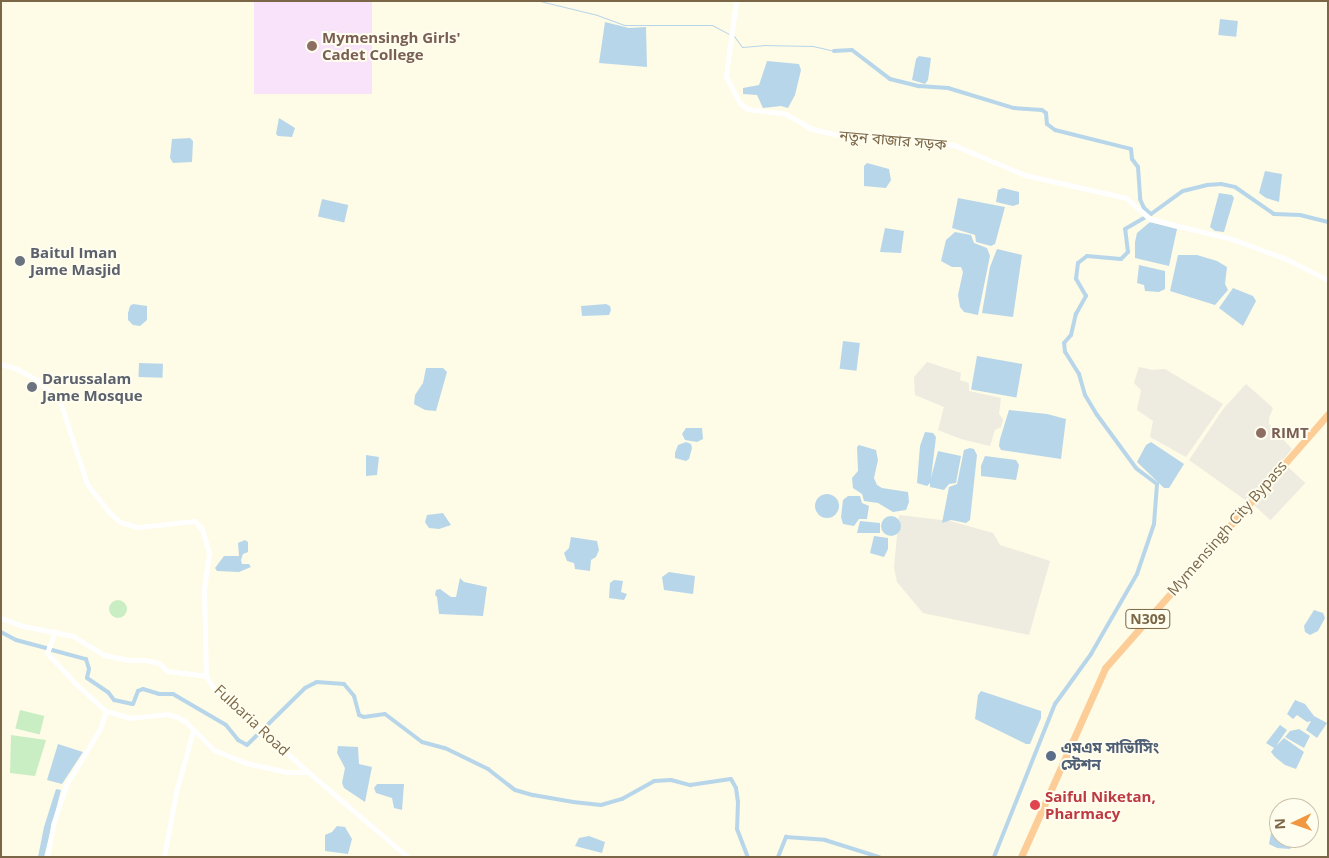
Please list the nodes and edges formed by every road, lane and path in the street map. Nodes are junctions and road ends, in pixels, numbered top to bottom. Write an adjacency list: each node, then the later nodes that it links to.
1 (736, 1): 2 (street, নতুন বাজার সড়ক)
2 (1328, 280)
3 (1, 364): 7 (street, Fulbaria Road)
4 (1328, 414): 14 (highway, Mymensingh City Bypass / N309)
5 (1, 618): 6 (street)
6 (55, 631): 7 (street); 8 (street)
7 (206, 676): 10 (street, Fulbaria Road)
8 (106, 711): 9 (street); 11 (street)
9 (193, 731): 10 (street); 12 (street)
10 (308, 772): 13 (street, Fulbaria Road)
11 (46, 857)
12 (164, 857)
13 (408, 857)
14 (1021, 857)

